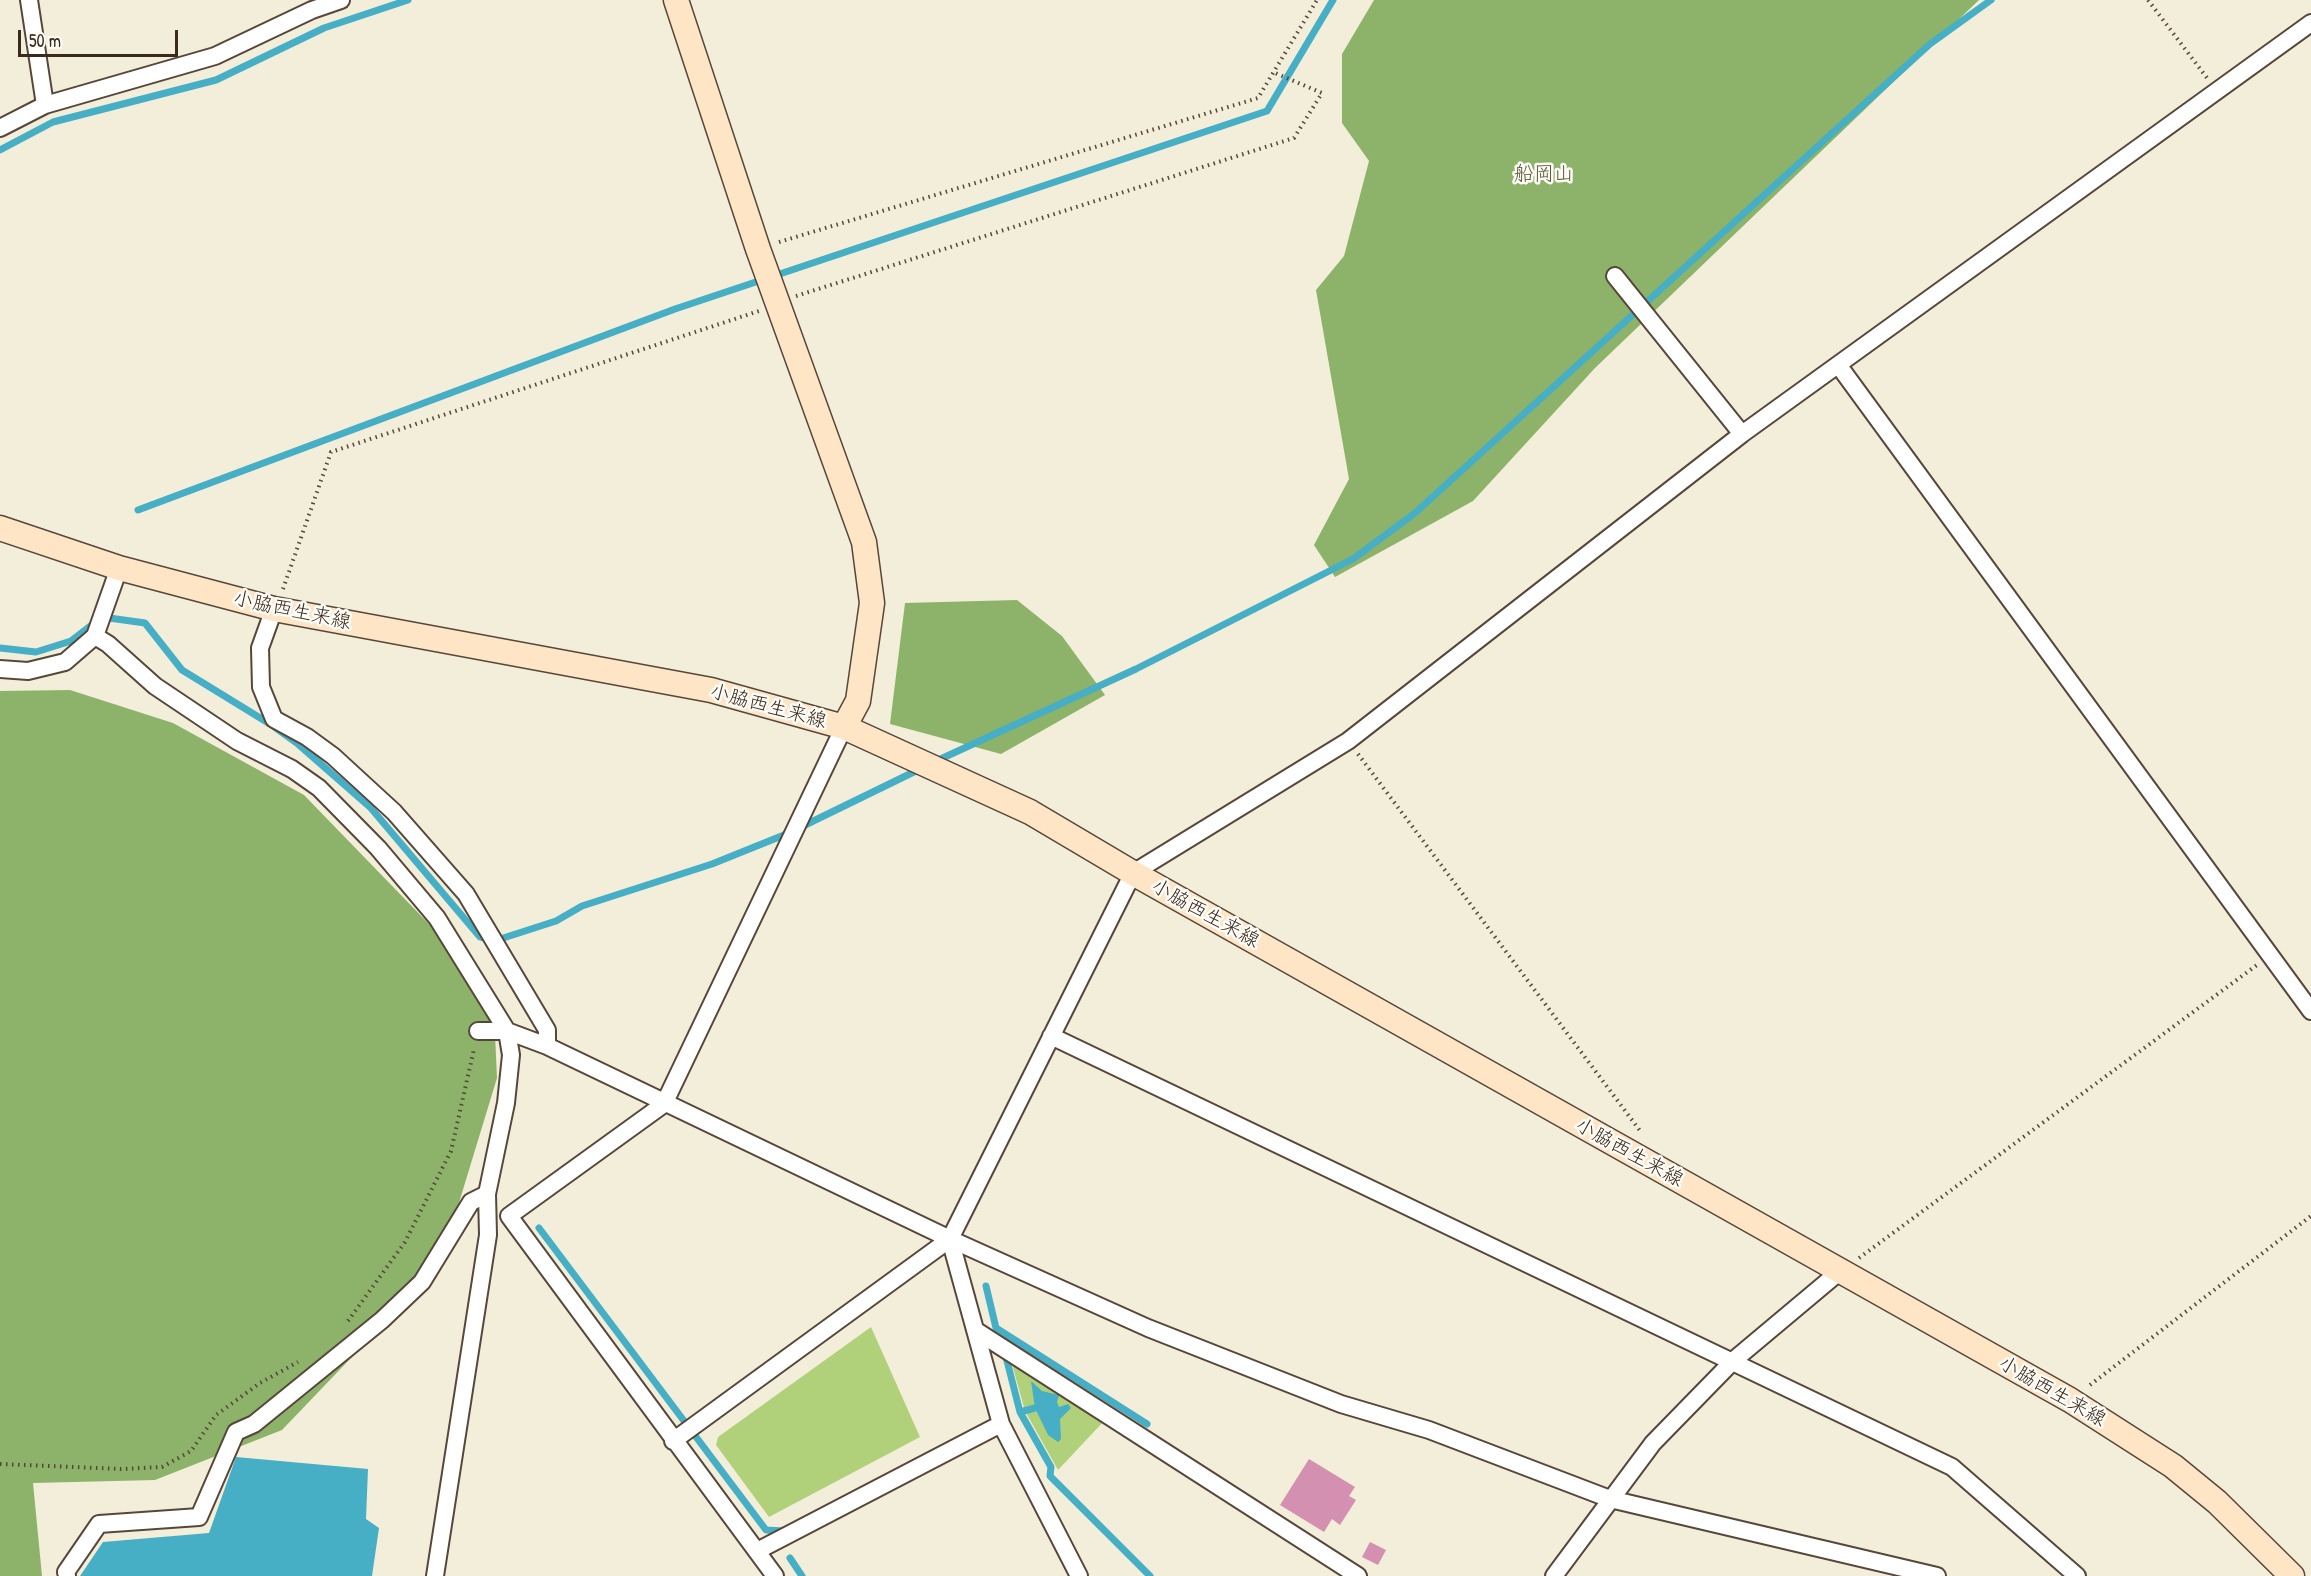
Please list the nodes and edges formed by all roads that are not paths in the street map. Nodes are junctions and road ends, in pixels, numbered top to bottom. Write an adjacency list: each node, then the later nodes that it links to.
1 (29, 0): 6 (street)
2 (341, 0): 4 (street)
3 (676, 0): 16 (main road)
4 (309, 5): 6 (street)
5 (2311, 23): 9 (street)
6 (45, 105): 7 (street)
7 (0, 128)
8 (1615, 276): 10 (street)
9 (1839, 366): 10 (street); 18 (street)
10 (1742, 434): 17 (street)
11 (0, 528): 12 (main road, 小脇西生来線)
12 (119, 568): 13 (main road, 小脇西生来線); 14 (street)
13 (274, 609): 16 (main road, 小脇西生来線); 22 (street)
14 (95, 636): 15 (street); 20 (street)
15 (0, 669)
16 (844, 727): 17 (main road, 小脇西生来線); 23 (street)
17 (1133, 873): 21 (street); 27 (main road, 小脇西生来線)
18 (2311, 1011)
19 (478, 1031): 20 (street)
20 (507, 1031): 22 (street); 24 (street)
21 (1051, 1036): 26 (street); 29 (street)
22 (547, 1046): 23 (street)
23 (664, 1104): 25 (street); 26 (street)
24 (487, 1194): 25 (street); 34 (street); 35 (street)
25 (509, 1216): 31 (street)
26 (950, 1239): 28 (street); 31 (street); 32 (street)
27 (1839, 1272): 29 (street); 42 (main road, 小脇西生来線)
28 (975, 1330): 30 (street); 38 (street)
29 (1734, 1360): 32 (street); 41 (street)
30 (1001, 1424): 33 (street); 37 (street)
31 (673, 1441): 33 (street)
32 (1610, 1499): 39 (street); 40 (street)
33 (757, 1551): 36 (street)
34 (67, 1576)
35 (435, 1576)
36 (775, 1576)
37 (1079, 1576)
38 (1358, 1576)
39 (1554, 1576)
40 (1937, 1576)
41 (2077, 1576)
42 (2292, 1576)

